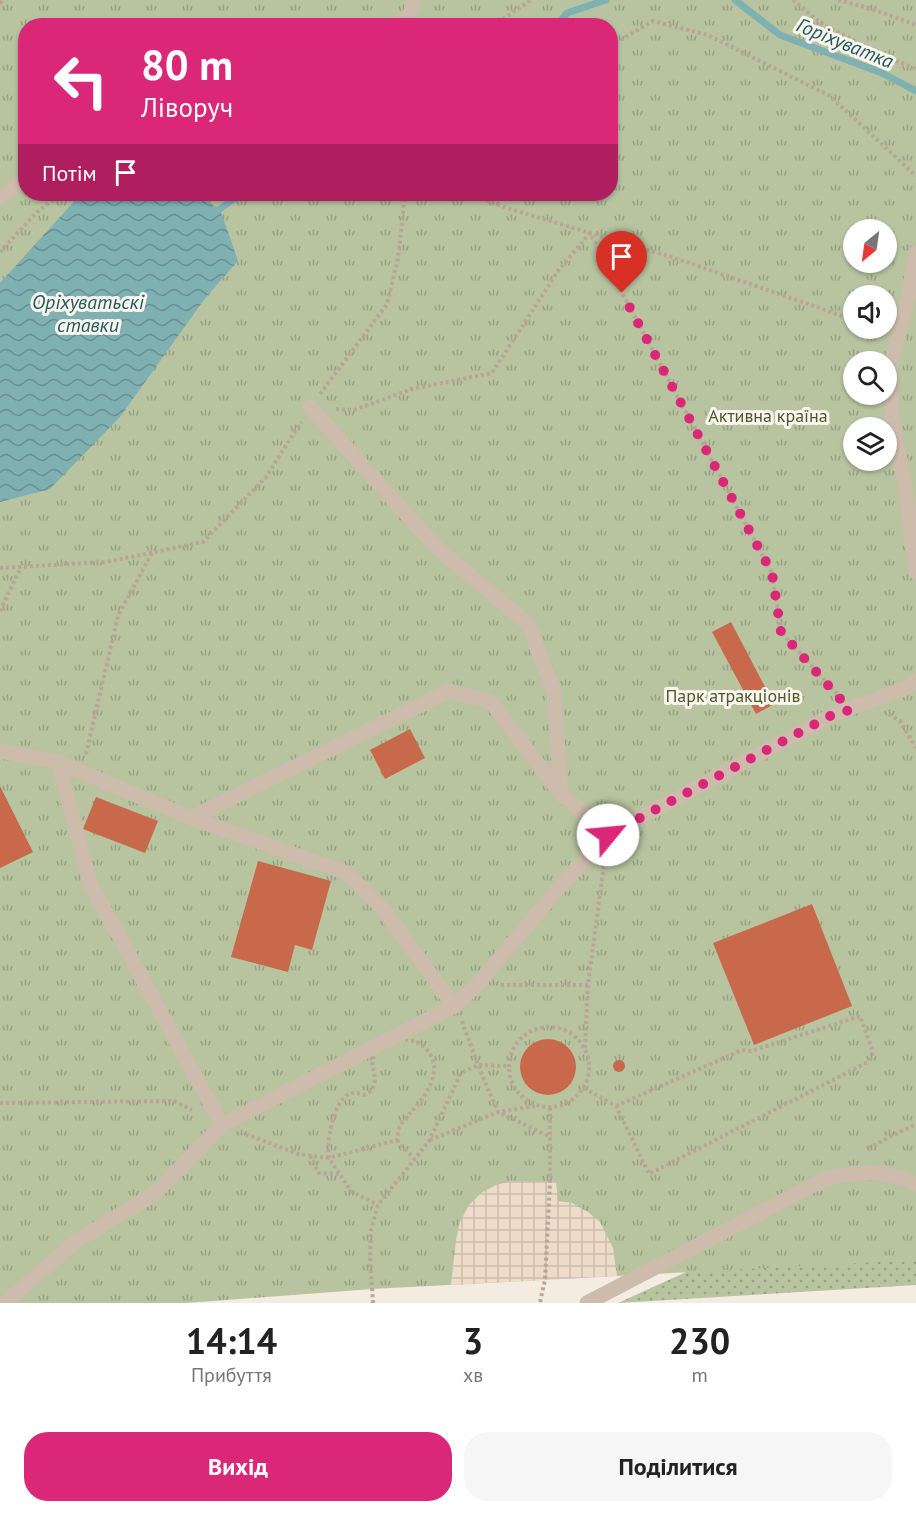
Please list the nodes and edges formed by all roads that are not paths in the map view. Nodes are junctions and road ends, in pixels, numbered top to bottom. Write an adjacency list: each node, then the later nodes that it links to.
1 (414, 0): 2 (street)
2 (409, 18)
3 (18, 184): 4 (street)
4 (0, 197)
5 (916, 253): 7 (street)
6 (310, 407): 11 (street)
7 (916, 572)
8 (916, 681): 13 (street)
9 (0, 751): 10 (street)
10 (58, 762): 12 (street); 15 (street)
11 (561, 794): 12 (street); 13 (street)
12 (191, 818): 14 (street)
13 (608, 835): 14 (street)
14 (454, 1006): 15 (street)
15 (222, 1125): 17 (street)
16 (916, 1184): 18 (street)
17 (5, 1303)
18 (587, 1303)

